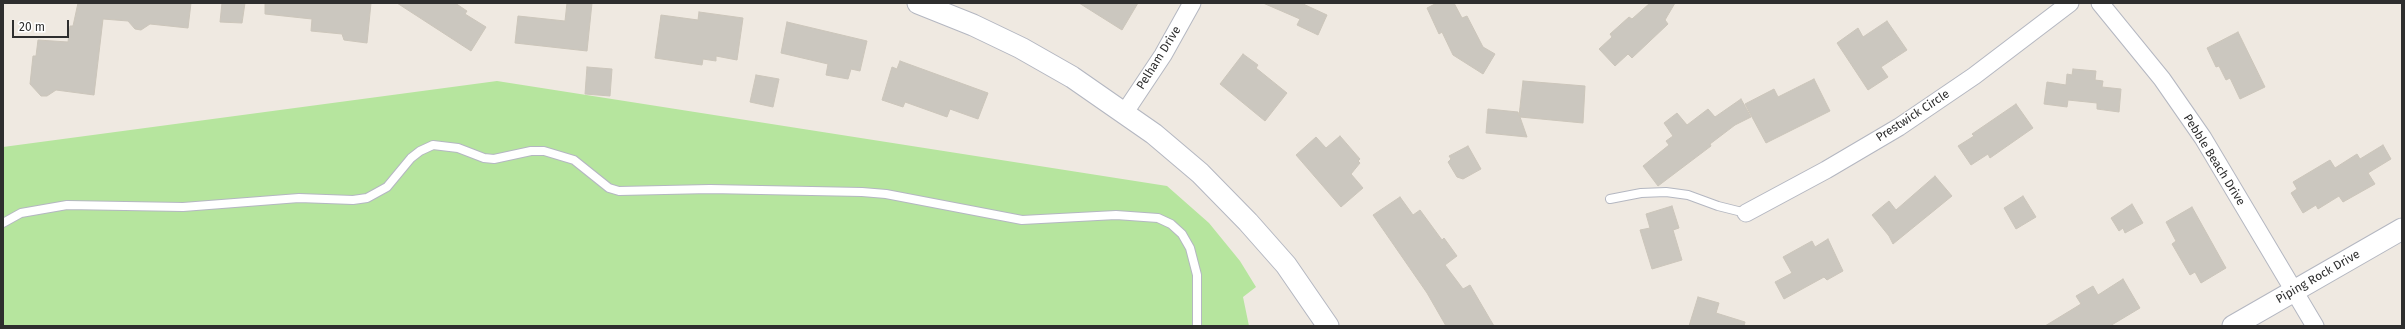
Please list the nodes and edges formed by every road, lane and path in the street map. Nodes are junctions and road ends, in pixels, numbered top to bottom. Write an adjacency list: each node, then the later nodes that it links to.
1 (918, 3): 5 (street)
2 (1192, 3): 5 (street, Pelham Drive)
3 (2070, 3): 7 (street, Prestwick Circle)
4 (2100, 3): 10 (street, Pebble Beach Drive)
5 (1125, 112): 12 (street)
6 (1610, 200): 7 (lane)
7 (1746, 213)
8 (3, 224): 11 (lane)
9 (2402, 229): 10 (street, Piping Rock Drive)
10 (2294, 291): 13 (street, Piping Rock Drive); 14 (street, Pebble Beach Drive)
11 (1198, 326)
12 (1328, 326)
13 (2234, 326)
14 (2315, 326)

